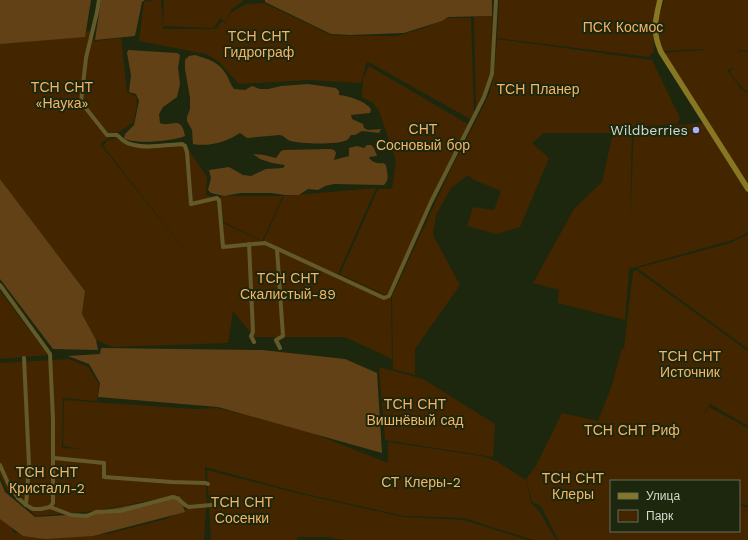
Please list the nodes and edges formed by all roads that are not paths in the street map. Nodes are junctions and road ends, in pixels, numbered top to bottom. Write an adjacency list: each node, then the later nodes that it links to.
1 (99, 0): 5 (street)
2 (496, 0): 6 (street)
3 (660, 0): 4 (main road)
4 (748, 189)
5 (249, 244): 6 (street); 8 (street)
6 (277, 249): 9 (street)
7 (0, 285): 11 (street)
8 (254, 342)
9 (280, 348)
10 (24, 358): 14 (street)
11 (54, 458): 13 (street); 16 (street)
12 (0, 466): 14 (street)
13 (208, 484)
14 (26, 505): 16 (street)
15 (211, 506): 16 (street)
16 (50, 507)

